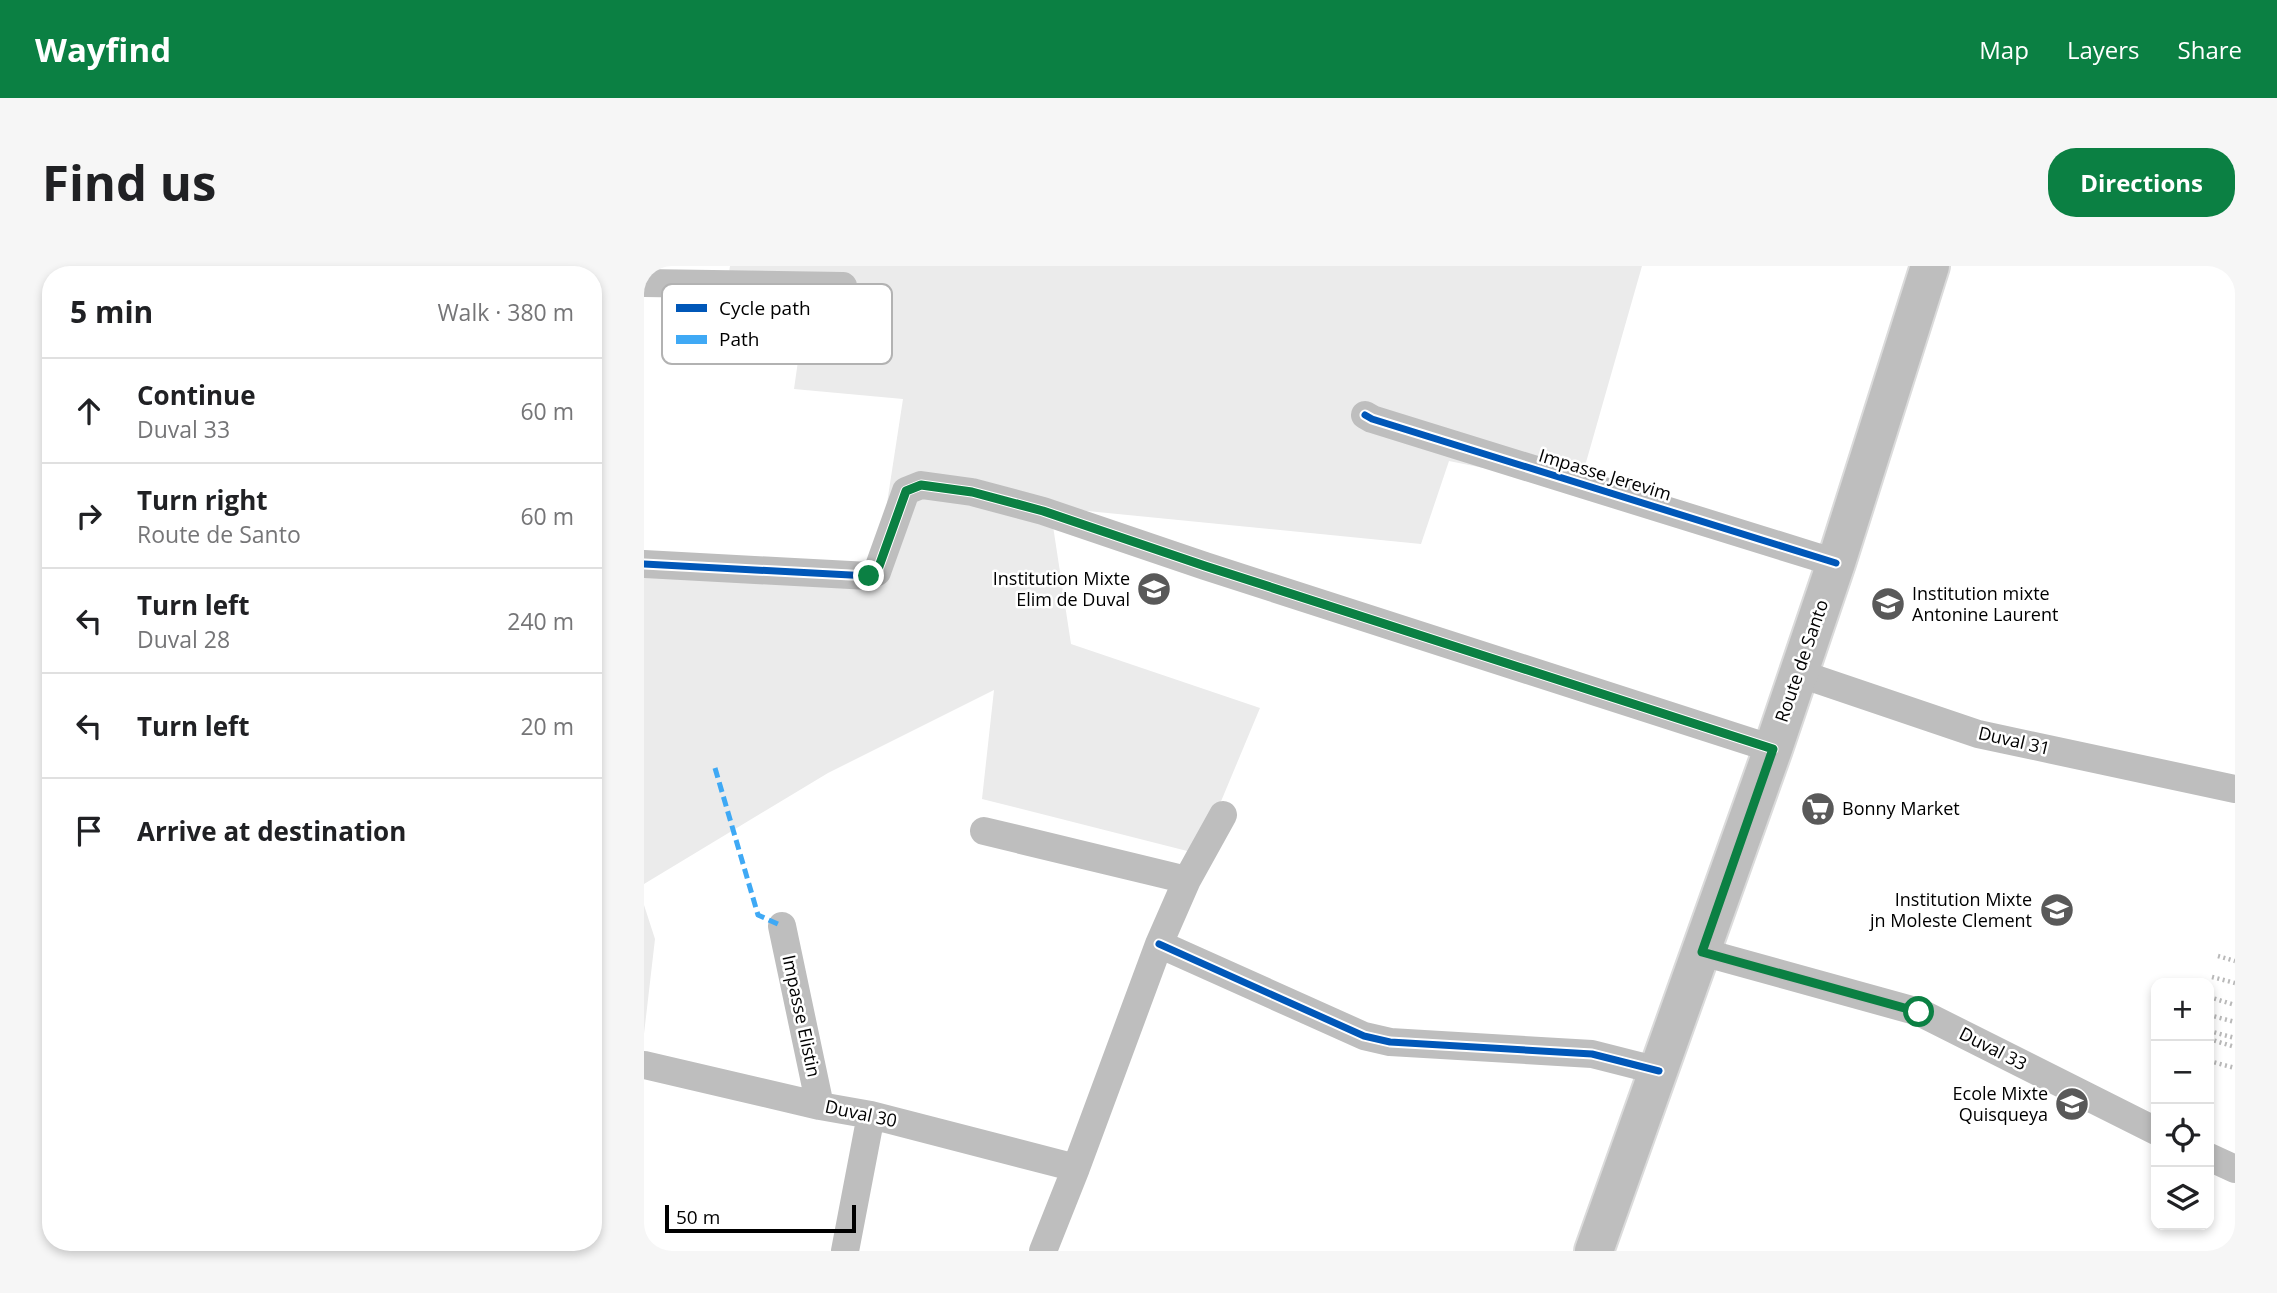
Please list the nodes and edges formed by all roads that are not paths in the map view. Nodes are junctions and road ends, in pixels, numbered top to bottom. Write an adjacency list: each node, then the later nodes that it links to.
1 (1930, 266): 5 (main road, Route de Santo)
2 (644, 284): 3 (street)
3 (662, 284)
4 (1365, 415): 5 (street, Impasse Jerevim)
5 (1836, 563): 7 (main road, Route de Santo)
6 (644, 564): 8 (street)
7 (1798, 673): 8 (main road, Route de Santo); 9 (street, Duval 31)
8 (1773, 749): 15 (main road, Route de Santo)
9 (2235, 789)
10 (1223, 814): 12 (street)
11 (984, 831): 12 (street)
12 (1187, 880): 14 (street)
13 (782, 926): 18 (street, Impasse Elistin)
14 (1159, 944): 17 (street); 22 (street)
15 (1702, 952): 17 (main road, Route de Santo); 20 (street, Duval 33)
16 (644, 1065): 18 (street, Duval 30)
17 (1659, 1071): 26 (main road, Route de Santo)
18 (820, 1106): 19 (street, Duval 30)
19 (871, 1115): 22 (street, Duval 30); 24 (street)
20 (2151, 1128)
21 (2214, 1159): 23 (street)
22 (1076, 1168): 25 (street)
23 (2235, 1169)
24 (845, 1251)
25 (1043, 1251)
26 (1594, 1251)

